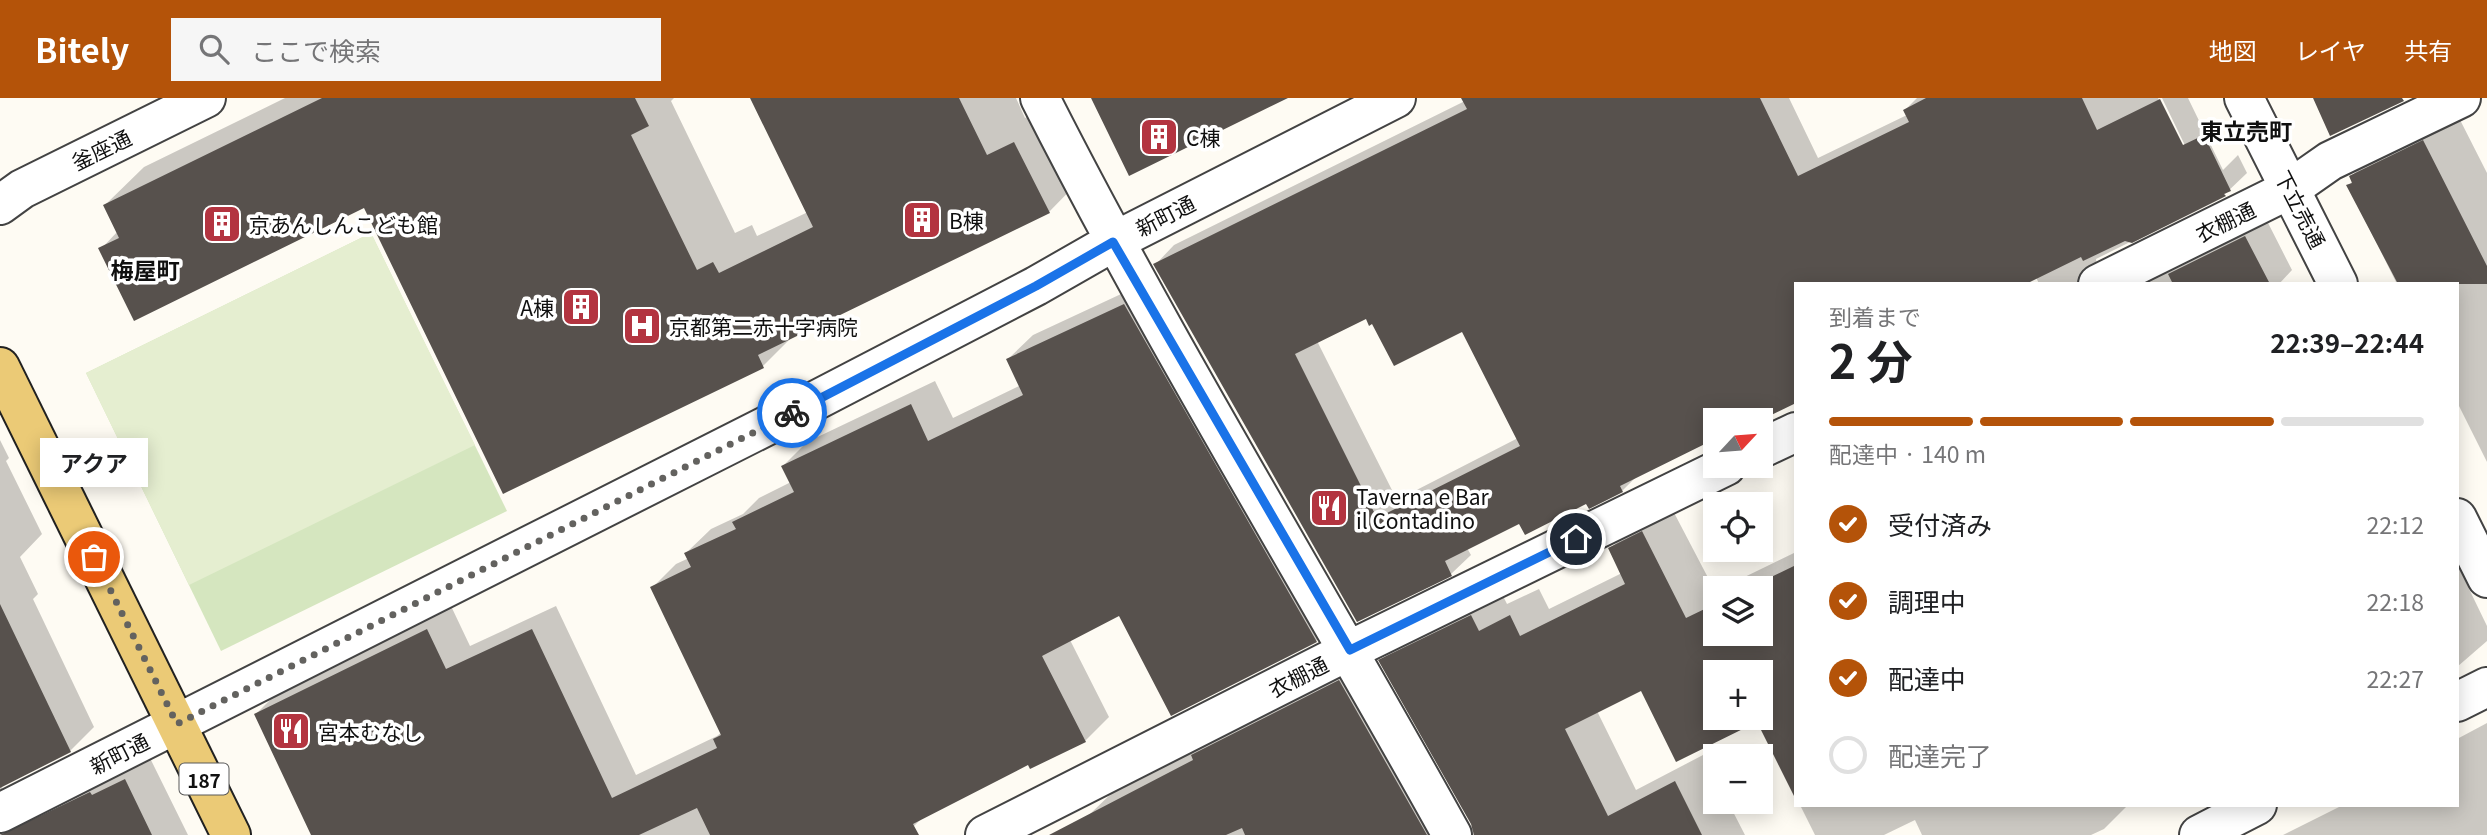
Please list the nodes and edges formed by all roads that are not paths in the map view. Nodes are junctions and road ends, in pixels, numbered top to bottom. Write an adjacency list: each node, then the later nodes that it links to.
1 (206, 98): 7 (street, 釜座通)
2 (1040, 98): 8 (street)
3 (1396, 98): 8 (street, 新町通)
4 (2244, 98): 6 (street, 下立売通)
5 (2461, 98): 6 (street, 衣棚通)
6 (2290, 189): 9 (street, 衣棚通); 10 (street, 下立売通)
7 (0, 205)
8 (1113, 242): 17 (street); 20 (street, 新町通)
9 (2102, 282)
10 (2337, 282)
11 (0, 367): 20 (main road, 187)
12 (1794, 433): 13 (street)
13 (1773, 443)
14 (1703, 477): 17 (street, 衣棚通)
15 (2459, 523): 16 (street)
16 (2487, 578)
17 (1350, 650): 24 (street, 衣棚通); 25 (street)
18 (2487, 687): 19 (street)
19 (2459, 701)
20 (177, 724): 22 (street, 新町通); 23 (main road, 187)
21 (2253, 807): 26 (street)
22 (0, 813)
23 (230, 835)
24 (985, 835)
25 (1452, 835)
26 (2199, 835)

